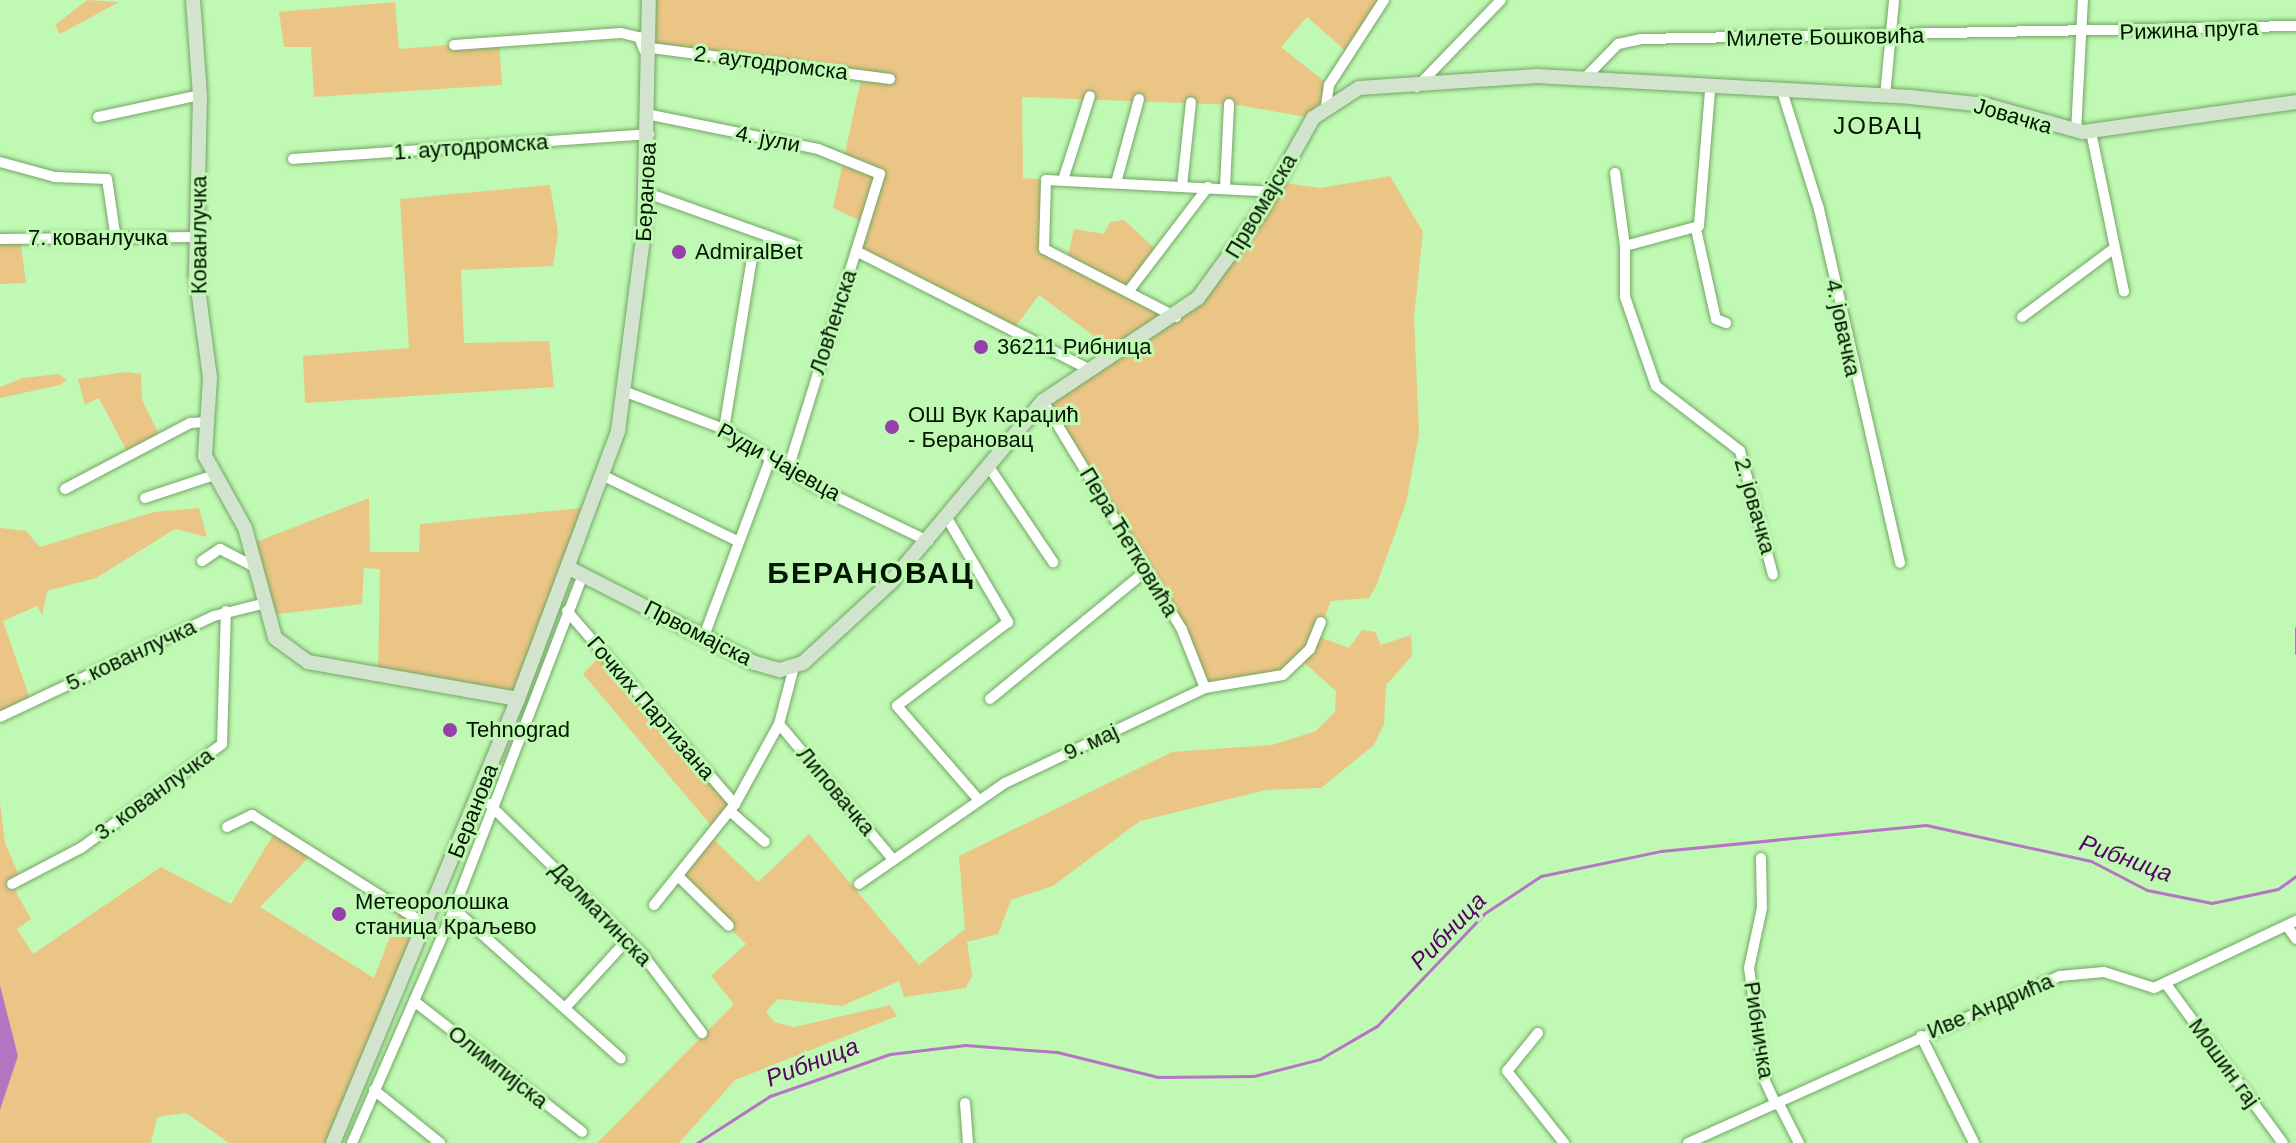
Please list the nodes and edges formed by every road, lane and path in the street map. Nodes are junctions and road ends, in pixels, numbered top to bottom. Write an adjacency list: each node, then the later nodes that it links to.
1 (193, 0): 17 (main road, Кованлучка)
2 (649, 0): 11 (main road, Беранова)
3 (1384, 0): 24 (street)
4 (1501, 0): 14 (street)
5 (1894, 0): 9 (street)
6 (2083, 0): 8 (street)
7 (2296, 26): 8 (street, Рижина пруга)
8 (2082, 34): 9 (street, Милете Бошковића); 27 (street)
9 (1891, 37): 13 (street, Милете Бошковића); 19 (street)
10 (454, 45): 25 (street)
11 (651, 48): 12 (street, 2. аутодромска); 25 (main road, Беранова)
12 (890, 79)
13 (1584, 79): 14 (main road); 15 (main road, Јовачка)
14 (1416, 88): 24 (main road)
15 (1710, 91): 16 (main road, Јовачка); 40 (street)
16 (1783, 94): 19 (main road, Јовачка); 72 (street, 4. јовачка)
17 (200, 95): 26 (street); 41 (main road, Кованлучка)
18 (1090, 96): 33 (street)
19 (1885, 96): 27 (main road, Јовачка)
20 (1139, 99): 34 (street)
21 (1191, 102): 35 (street)
22 (2296, 102): 27 (main road, Јовачка)
23 (1229, 104): 37 (street, Првомајска)
24 (1326, 106): 38 (main road, Првомајска)
25 (651, 109): 28 (main road, Беранова); 32 (street, 4. јули)
26 (98, 117)
27 (2083, 132): 46 (street)
28 (649, 134): 29 (street, 1. аутодромска); 39 (main road, Беранова)
29 (293, 159)
30 (0, 162): 43 (street)
31 (1615, 173): 45 (street, 2. јовачка)
32 (880, 174): 47 (street, Ловћенска)
33 (1063, 180): 34 (street); 49 (street)
34 (1116, 183): 35 (street)
35 (1182, 186): 36 (street)
36 (1208, 187): 37 (street); 49 (street)
37 (1225, 187): 38 (street)
38 (1272, 192): 51 (main road, Првомајска)
39 (647, 193): 44 (street); 55 (main road, Беранова)
40 (1696, 229): 45 (street); 53 (street)
41 (197, 237): 43 (street, 7. кованлучка); 57 (main road, Кованлучка)
42 (0, 239): 43 (street, 7. кованлучка)
43 (116, 239)
44 (796, 246)
45 (1625, 246): 76 (street, 2. јовачка)
46 (2112, 250): 50 (street); 52 (street)
47 (856, 251): 54 (street); 61 (street, Ловћенска)
48 (752, 258): 58 (street)
49 (1131, 288): 51 (street)
50 (2124, 292)
51 (1176, 317): 54 (main road, Првомајска)
52 (2022, 317)
53 (1726, 323)
54 (1087, 368): 56 (main road, Првомајска)
55 (626, 392): 58 (street, Руди Чајевца); 64 (main road, Беранова)
56 (1043, 401): 60 (main road, Првомајска); 75 (street, Пера Ћетковића)
57 (207, 422): 63 (main road, Кованлучка); 65 (street)
58 (724, 429): 59 (street, Руди Чајевца)
59 (771, 457): 61 (street, Руди Чајевца); 62 (street)
60 (989, 467): 67 (main road, Првомајска); 71 (street)
61 (787, 469): 62 (street); 69 (street, Руди Чајевца)
62 (764, 474): 68 (street)
63 (211, 476): 66 (street); 73 (main road, Кованлучка)
64 (604, 476): 68 (street); 74 (main road, Беранова)
65 (65, 489)
66 (145, 498)
67 (947, 518): 69 (main road, Првомајска); 88 (street)
68 (737, 541): 81 (street)
69 (928, 541): 82 (main road, Првомајска)
70 (202, 561): 73 (street)
71 (1053, 562)
72 (1900, 563)
73 (258, 569): 77 (main road, Кованлучка)
74 (576, 571): 79 (street, Беранова); 81 (main road, Првомајска); 84 (main road, Беранова)
75 (1146, 571): 83 (street, Пера Ћетковића); 85 (street)
76 (1773, 575)
77 (266, 603): 78 (street, 5. кованлучка); 84 (main road, Кованлучка)
78 (226, 611): 86 (street, 5. кованлучка); 96 (street, 3. кованлучка)
79 (567, 611): 89 (street, Беранова); 90 (street, Гочких Партизана)
80 (1321, 622): 83 (street, 9. мај)
81 (704, 636): 82 (main road, Првомајска)
82 (794, 667): 87 (street)
83 (1205, 688): 88 (street, 9. мај)
84 (518, 699): 98 (main road, Беранова)
85 (990, 699)
86 (0, 717)
87 (779, 724): 90 (street); 93 (street, Липовачка)
88 (977, 798): 93 (street, 9. мај)
89 (489, 804): 99 (street, Беранова); 105 (street, Далматинска)
90 (733, 808): 92 (street, Гочких Партизана); 95 (street)
91 (227, 827): 103 (street)
92 (765, 842)
93 (892, 858): 97 (street, 9. мај)
94 (1761, 858): 116 (street, Рибничка)
95 (678, 876): 100 (street); 104 (street)
96 (12, 884)
97 (859, 884)
98 (441, 888): 99 (street); 103 (main road, Беранова)
99 (457, 893): 101 (street, Беранова)
100 (654, 905)
101 (454, 909): 108 (street, Беранова); 109 (street)
102 (2292, 923): 106 (street); 107 (street)
103 (425, 924): 119 (main road, Беранова)
104 (729, 926)
105 (628, 939): 109 (street); 110 (street, Далматинска)
106 (2296, 939)
107 (2166, 984): 112 (street, Иве Андрића); 118 (street, Мошин гај)
108 (414, 1001): 114 (street, Беранова); 117 (street, Олимпијска)
109 (565, 1008): 113 (street)
110 (702, 1033)
111 (1538, 1033): 123 (street)
112 (1921, 1036): 116 (street, Иве Андрића); 126 (street)
113 (621, 1059)
114 (374, 1090): 120 (street, Беранова); 121 (street)
115 (965, 1103): 122 (street)
116 (1778, 1104): 124 (street, Иве Андрића); 125 (street, Рибничка)
117 (582, 1132)
118 (2280, 1142)
119 (333, 1143)
120 (352, 1143)
121 (440, 1143)
122 (968, 1143)
123 (1564, 1143)
124 (1688, 1143)
125 (1799, 1143)
126 (1974, 1143)

